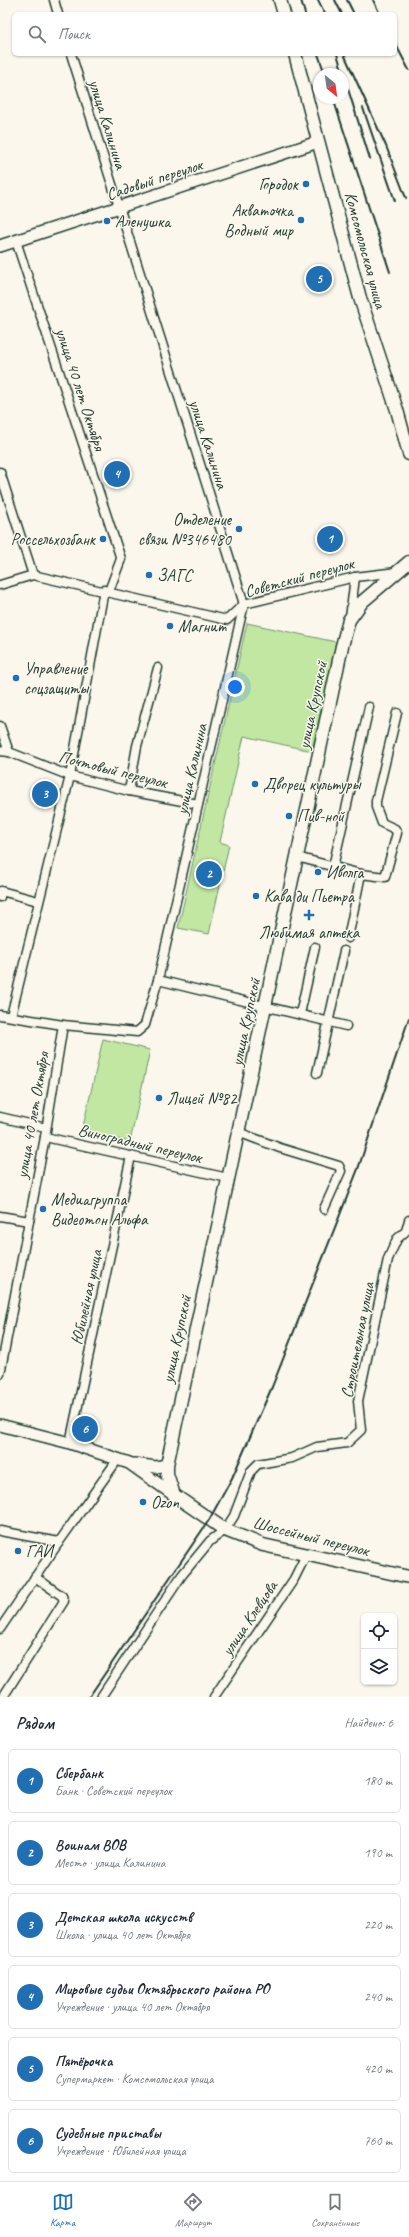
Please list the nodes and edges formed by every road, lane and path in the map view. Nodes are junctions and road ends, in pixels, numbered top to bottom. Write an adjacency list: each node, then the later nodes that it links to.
1 (54, 0): 3 (street)
2 (280, 0): 4 (main road)
3 (57, 12)
4 (283, 12)
5 (72, 56): 8 (street, улица Калинина)
6 (296, 56): 7 (main road, Комсомольская улица)
7 (318, 142): 8 (street, Садовый переулок); 11 (main road, Комсомольская улица)
8 (119, 208): 9 (street, Садовый переулок); 19 (street, улица Калинина)
9 (16, 241): 10 (street, Садовый переулок); 18 (street, улица 40 лет Октября)
10 (0, 246)
11 (409, 454)
12 (0, 472): 15 (street)
13 (409, 562): 14 (main road, улица Крупской)
14 (400, 571): 16 (street, Советский переулок); 20 (main road, улица Крупской)
15 (33, 575): 17 (street); 18 (street, Советский переулок)
16 (355, 577): 19 (street, Советский переулок); 20 (street)
17 (0, 586)
18 (106, 591): 19 (street, Советский переулок); 27 (street, улица 40 лет Октября)
19 (244, 604): 29 (street, улица Калинина)
20 (349, 620): 30 (main road, улица Крупской)
21 (158, 668): 28 (street)
22 (369, 707): 31 (street)
23 (396, 713): 32 (street)
24 (0, 726): 26 (street)
25 (0, 751): 26 (street, Почтовый переулок)
26 (9, 752): 27 (street, Почтовый переулок)
27 (70, 776): 28 (street, Почтовый переулок); 34 (street, улица 40 лет Октября)
28 (129, 791): 29 (street, Почтовый переулок)
29 (198, 804): 38 (street, улица Калинина)
30 (297, 857): 31 (street); 39 (main road, улица Крупской)
31 (334, 867): 32 (street)
32 (361, 874): 35 (street)
33 (0, 897): 34 (street)
34 (38, 901): 42 (street, улица 40 лет Октября)
35 (348, 938)
36 (316, 947): 40 (street)
37 (344, 951): 43 (street)
38 (158, 980): 39 (street); 44 (street, улица Калинина)
39 (266, 1005): 40 (street); 49 (main road, улица Крупской)
40 (300, 1014): 43 (street)
41 (0, 1015): 42 (street)
42 (10, 1016): 44 (street)
43 (328, 1021): 45 (street); 46 (street)
44 (63, 1025): 48 (street, улица 40 лет Октября)
45 (346, 1026)
46 (317, 1072)
47 (0, 1117): 48 (street)
48 (46, 1128): 50 (street, улица 40 лет Октября)
49 (238, 1132): 52 (main road, улица Крупской); 53 (street)
50 (45, 1137): 51 (street, Виноградный переулок); 56 (street, улица 40 лет Октября)
51 (131, 1156): 52 (street, Виноградный переулок); 60 (street, Юбилейная улица)
52 (228, 1178): 63 (main road, улица Крупской)
53 (324, 1209)
54 (0, 1216): 56 (street)
55 (409, 1220): 57 (street, Строительная улица)
56 (29, 1221): 58 (street, улица 40 лет Октября)
57 (407, 1232): 65 (street, Строительная улица)
58 (0, 1374)
59 (0, 1425): 60 (street)
60 (70, 1443): 61 (street)
61 (118, 1459): 62 (street); 67 (street)
62 (129, 1463): 63 (street); 64 (street)
63 (167, 1465): 64 (main road, улица Крупской)
64 (174, 1495): 65 (main road, Шоссейный переулок)
65 (225, 1530): 68 (main road, Шоссейный переулок); 73 (street)
66 (0, 1531): 67 (street)
67 (59, 1542): 69 (street)
68 (306, 1555): 70 (main road, Шоссейный переулок); 74 (street, улица Клевцова)
69 (35, 1577): 71 (street); 72 (street)
70 (409, 1577)
71 (0, 1629)
72 (2, 1697)
73 (101, 1697)
74 (214, 1697)

